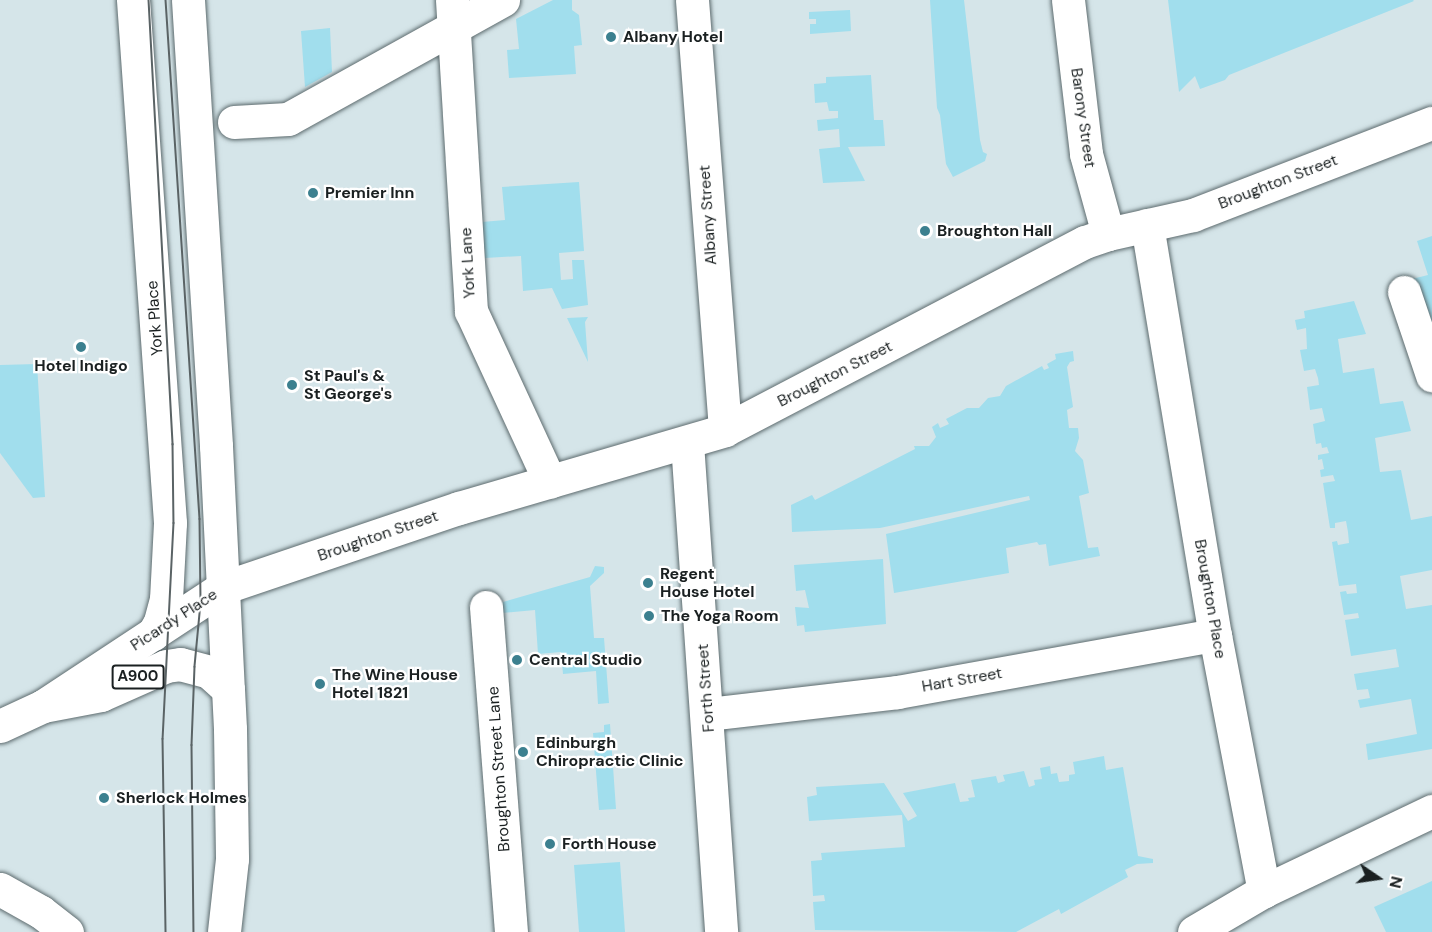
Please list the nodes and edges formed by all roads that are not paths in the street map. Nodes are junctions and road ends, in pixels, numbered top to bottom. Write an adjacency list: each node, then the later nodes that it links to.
1 (133, 0): 18 (street, York Place)
2 (188, 0): 16 (street)
3 (503, 0): 6 (street)
4 (692, 0): 13 (street, Albany Street)
5 (1068, 0): 10 (street, Barony Street)
6 (453, 13): 7 (street); 15 (street, York Lane)
7 (234, 122)
8 (1432, 123): 9 (street, Broughton Street)
9 (1147, 225): 10 (street, Broughton Street); 19 (street, Broughton Place)
10 (1108, 234): 13 (street, Broughton Street)
11 (1404, 292): 12 (street)
12 (1432, 375)
13 (725, 430): 14 (street, Broughton Street)
14 (687, 443): 15 (street, Broughton Street); 22 (street, Forth Street)
15 (550, 482): 16 (street, Broughton Street)
16 (222, 588): 18 (street, Picardy Place); 20 (street, Picardy Place)
17 (486, 607): 31 (street, Broughton Street Lane)
18 (153, 634): 21 (street, Picardy Place)
19 (1215, 635): 22 (street, Hart Street); 27 (street, Broughton Place)
20 (228, 689): 21 (street, Picardy Place / A900); 25 (street, Picardy Place)
21 (43, 705): 23 (street, Picardy Place / A900)
22 (708, 714): 32 (street, Forth Street)
23 (0, 726)
24 (1432, 811): 27 (street)
25 (232, 859): 29 (street, Picardy Place); 30 (street, Picardy Place)
26 (0, 889): 28 (street)
27 (1264, 891): 33 (street)
28 (67, 932)
29 (224, 932)
30 (242, 932)
31 (511, 932)
32 (721, 932)
33 (1194, 932)

